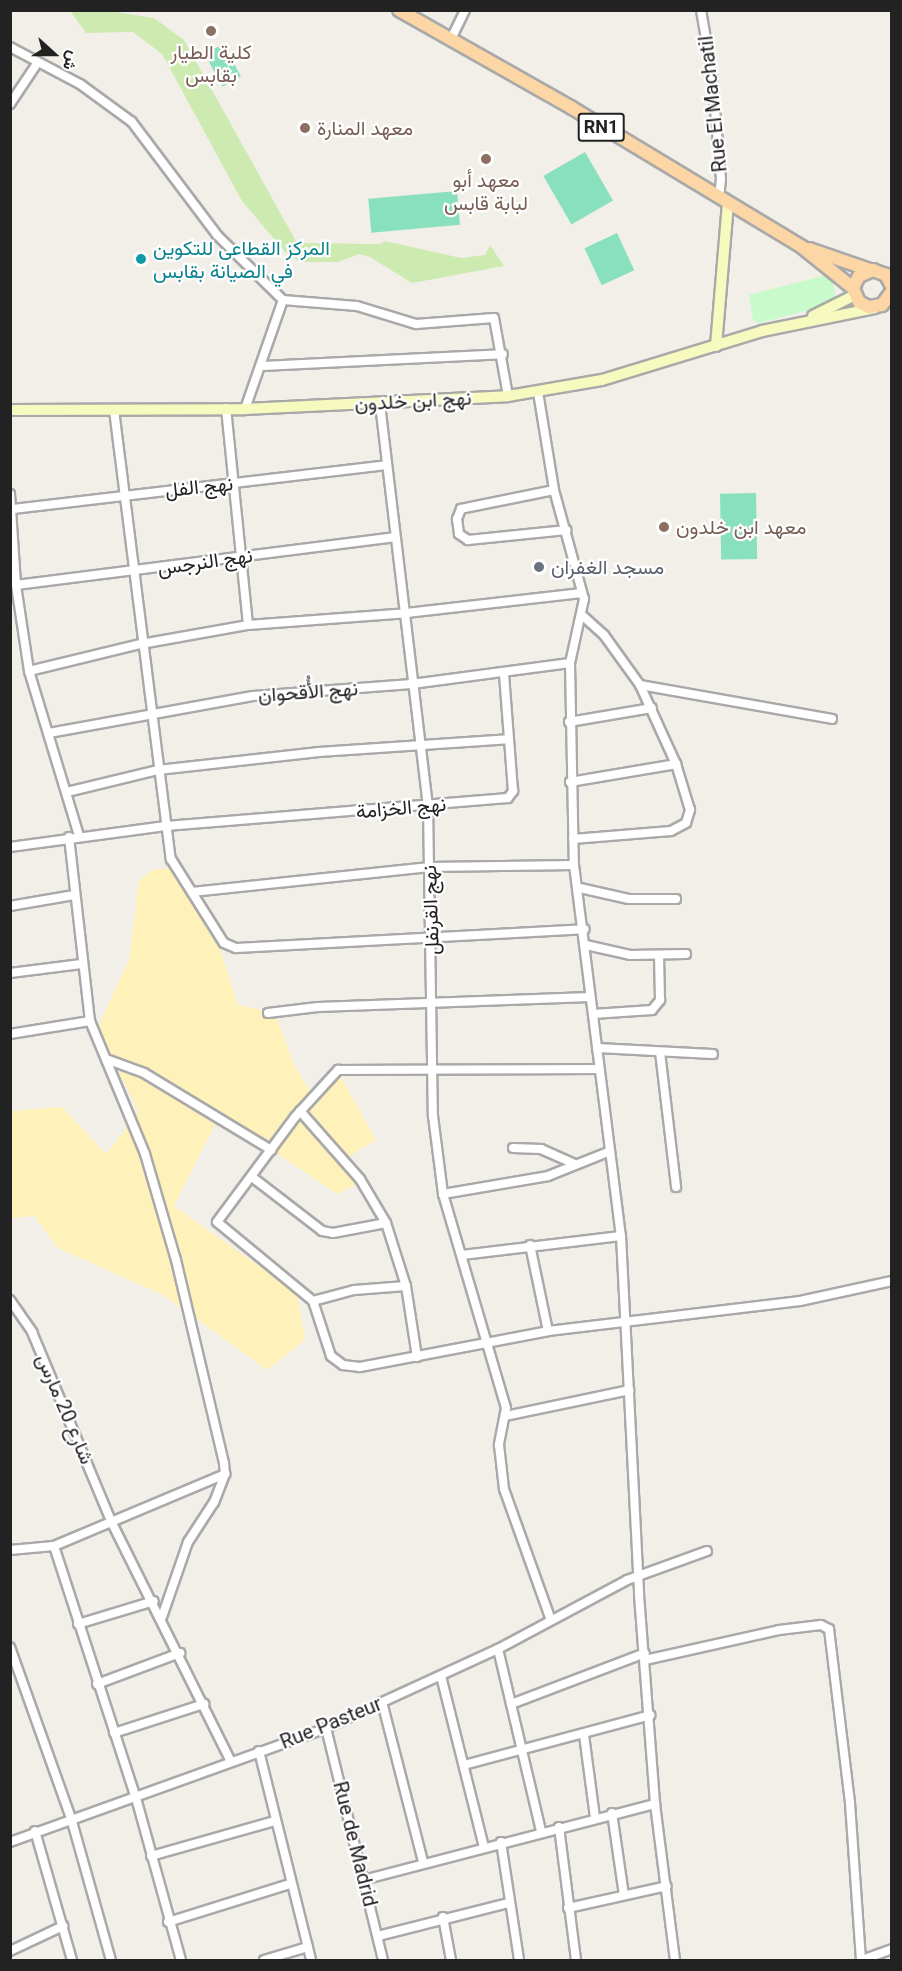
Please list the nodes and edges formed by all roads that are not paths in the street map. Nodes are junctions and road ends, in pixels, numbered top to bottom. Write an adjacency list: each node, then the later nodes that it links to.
1 (399, 10): 4 (main road, RN1)
2 (465, 10): 4 (street)
3 (702, 10): 8 (street, Rue El Machatil)
4 (451, 39): 8 (main road, RN1)
5 (10, 47): 6 (street)
6 (38, 62): 7 (street); 14 (street)
7 (10, 104)
8 (724, 200): 9 (main road, RN1); 17 (street)
9 (802, 247): 10 (main road, RN1); 13 (main road, RN1)
10 (881, 270): 11 (main road); 13 (main road)
11 (891, 285)
12 (891, 291): 15 (main road)
13 (854, 292): 15 (main road, RN1); 16 (street)
14 (283, 300): 18 (street); 19 (street)
15 (883, 307): 16 (street)
16 (805, 321): 17 (street, نهج ابن خلدون)
17 (716, 346): 20 (street, نهج ابن خلدون)
18 (503, 354): 19 (street); 21 (street)
19 (261, 366): 24 (street)
20 (537, 392): 21 (street, نهج ابن خلدون); 29 (street)
21 (508, 396): 22 (street, نهج ابن خلدون)
22 (380, 404): 24 (street, نهج ابن خلدون); 27 (street, نهج القرنفل)
23 (226, 408): 24 (street, نهج ابن خلدون); 26 (street, نهج ابن خلدون); 28 (street)
24 (245, 409)
25 (10, 410): 26 (street, نهج ابن خلدون)
26 (114, 410): 31 (street)
27 (386, 465): 28 (street, نهج الفل); 34 (street, نهج القرنفل)
28 (232, 483): 31 (street, نهج الفل); 35 (street)
29 (554, 490): 33 (street); 33 (street)
30 (10, 494): 32 (street)
31 (123, 495): 32 (street, نهج الفل); 36 (street)
32 (13, 509): 37 (street)
33 (566, 530): 38 (street)
34 (394, 537): 35 (street, نهج النرجس); 39 (street, نهج القرنفل)
35 (242, 556): 36 (street, نهج النرجس); 41 (street)
36 (132, 572): 37 (street, نهج النرجس); 42 (street)
37 (16, 585): 44 (street)
38 (582, 593): 39 (street); 40 (street)
39 (406, 613): 41 (street); 46 (street, نهج القرنفل)
40 (583, 616): 43 (street); 47 (street)
41 (248, 625): 42 (street)
42 (141, 644): 44 (street); 49 (street)
43 (570, 663): 45 (street, نهج الأُقحوان); 51 (street)
44 (29, 671): 52 (street)
45 (504, 673): 46 (street, نهج الأُقحوان); 53 (street, نهج الخزامة)
46 (412, 684): 49 (street, نهج الأُقحوان); 54 (street, نهج القرنفل)
47 (640, 685): 48 (street); 50 (street)
48 (652, 708): 51 (street); 55 (street)
49 (152, 711): 52 (street, نهج الأُقحوان); 56 (street)
50 (832, 719)
51 (569, 722): 57 (street)
52 (49, 733): 58 (street)
53 (508, 739): 54 (street); 59 (street, نهج الخزامة)
54 (419, 745): 56 (street); 59 (street, نهج القرنفل)
55 (676, 764): 57 (street); 63 (street)
56 (158, 770): 58 (street); 60 (street)
57 (570, 782): 63 (street)
58 (67, 792): 61 (street)
59 (428, 806): 60 (street, نهج الخزامة); 66 (street, نهج القرنفل)
60 (166, 826): 61 (street, نهج الخزامة); 68 (street)
61 (79, 836): 62 (street, نهج الخزامة)
62 (69, 837): 64 (street, نهج الخزامة); 69 (street)
63 (573, 839): 65 (street)
64 (10, 847)
65 (574, 865): 66 (street); 67 (street)
66 (430, 867): 68 (street); 73 (street, نهج القرنفل)
67 (580, 888): 70 (street); 72 (street)
68 (192, 892): 73 (street)
69 (74, 895): 71 (street); 77 (street)
70 (676, 899)
71 (10, 906)
72 (584, 929): 73 (street); 74 (street)
73 (433, 936): 80 (street, نهج القرنفل)
74 (586, 945): 76 (street); 79 (street)
75 (686, 954): 76 (street)
76 (659, 957): 82 (street)
77 (81, 964): 78 (street); 83 (street)
78 (10, 974)
79 (591, 997): 80 (street); 82 (street)
80 (434, 1003): 81 (street); 89 (street, نهج القرنفل)
81 (268, 1013)
82 (593, 1014): 85 (street)
83 (90, 1021): 84 (street); 88 (street)
84 (10, 1034)
85 (597, 1048): 86 (street); 90 (street)
86 (660, 1052): 87 (street); 97 (street)
87 (712, 1054)
88 (106, 1059): 93 (street); 113 (street)
89 (434, 1069): 90 (street); 91 (street); 98 (street, نهج القرنفل)
90 (599, 1069): 94 (street)
91 (300, 1111): 93 (street); 99 (street)
92 (513, 1148): 95 (street)
93 (271, 1150): 96 (street)
94 (608, 1152): 95 (street); 100 (street)
95 (574, 1164): 98 (street)
96 (252, 1177): 99 (street); 106 (street)
97 (676, 1187)
98 (443, 1194): 102 (street, نهج القرنفل)
99 (386, 1223): 104 (street)
100 (621, 1236): 101 (street); 107 (street)
101 (530, 1245): 102 (street); 108 (street)
102 (462, 1255): 109 (street, نهج القرنفل)
103 (891, 1281): 107 (street)
104 (406, 1286): 106 (street); 110 (street)
105 (10, 1300): 114 (street, شارع 20 مارس)
106 (313, 1300): 110 (street)
107 (626, 1320): 108 (street); 111 (street)
108 (548, 1330): 109 (street)
109 (486, 1341): 110 (street); 112 (street, نهج القرنفل)
110 (417, 1357)
111 (629, 1390): 112 (street); 118 (street)
112 (505, 1416): 121 (street)
113 (225, 1474): 114 (street); 120 (street)
114 (112, 1523): 115 (street); 119 (street, شارع 20 مارس)
115 (54, 1546): 116 (street); 122 (street)
116 (10, 1550)
117 (707, 1551): 118 (street, Rue Pasteur)
118 (638, 1575): 121 (street, Rue Pasteur); 126 (street)
119 (154, 1601): 120 (street, شارع 20 مارس); 122 (street)
120 (162, 1617): 125 (street, شارع 20 مارس)
121 (552, 1620): 124 (street, Rue Pasteur)
122 (78, 1624): 128 (street)
123 (10, 1647): 144 (street)
124 (498, 1649): 127 (street, Rue Pasteur); 131 (street)
125 (180, 1653): 128 (street); 130 (street, شارع 20 مارس)
126 (645, 1657): 131 (street); 132 (street); 177 (street)
127 (441, 1676): 129 (street, Rue Pasteur); 139 (street)
128 (97, 1684): 134 (street)
129 (382, 1702): 133 (street, Rue Pasteur); 153 (street)
130 (204, 1704): 134 (street); 138 (street, شارع 20 مارس)
131 (511, 1704): 137 (street)
132 (650, 1715): 135 (street); 141 (street)
133 (326, 1728): 136 (street, Rue Pasteur); 154 (street, Rue de Madrid)
134 (114, 1733): 140 (street)
135 (584, 1736): 137 (street); 143 (street)
136 (258, 1751): 138 (street, Rue Pasteur); 145 (street)
137 (522, 1751): 139 (street); 148 (street)
138 (231, 1762): 140 (street, Rue Pasteur)
139 (464, 1765): 151 (street)
140 (136, 1798): 144 (street, Rue Pasteur); 152 (street)
141 (656, 1804): 142 (street); 156 (street)
142 (612, 1813): 143 (street); 157 (street)
143 (595, 1817): 146 (street)
144 (71, 1818): 147 (street, Rue Pasteur); 168 (street)
145 (274, 1821): 152 (street); 155 (street)
146 (559, 1827): 148 (street); 159 (street)
147 (35, 1831): 149 (street, Rue Pasteur); 162 (street)
148 (541, 1831): 150 (street)
149 (10, 1842)
150 (501, 1842): 151 (street); 158 (street)
151 (484, 1847): 153 (street)
152 (151, 1856): 161 (street)
153 (423, 1863): 154 (street)
154 (363, 1880): 163 (street, Rue de Madrid)
155 (290, 1884): 161 (street); 164 (street)
156 (667, 1886): 157 (street); 176 (street)
157 (624, 1895): 159 (street)
158 (508, 1903): 160 (street); 174 (street)
159 (567, 1908): 175 (street)
160 (443, 1917): 163 (street); 173 (street)
161 (168, 1922): 169 (street)
162 (63, 1926): 166 (street); 167 (street)
163 (378, 1936): 172 (street, Rue de Madrid)
164 (308, 1947): 170 (street); 171 (street)
165 (891, 1949): 177 (street)
166 (10, 1951)
167 (72, 1960)
168 (111, 1960)
169 (181, 1960)
170 (264, 1960)
171 (312, 1960)
172 (382, 1960)
173 (451, 1960)
174 (519, 1960)
175 (575, 1960)
176 (675, 1960)
177 (862, 1960)

